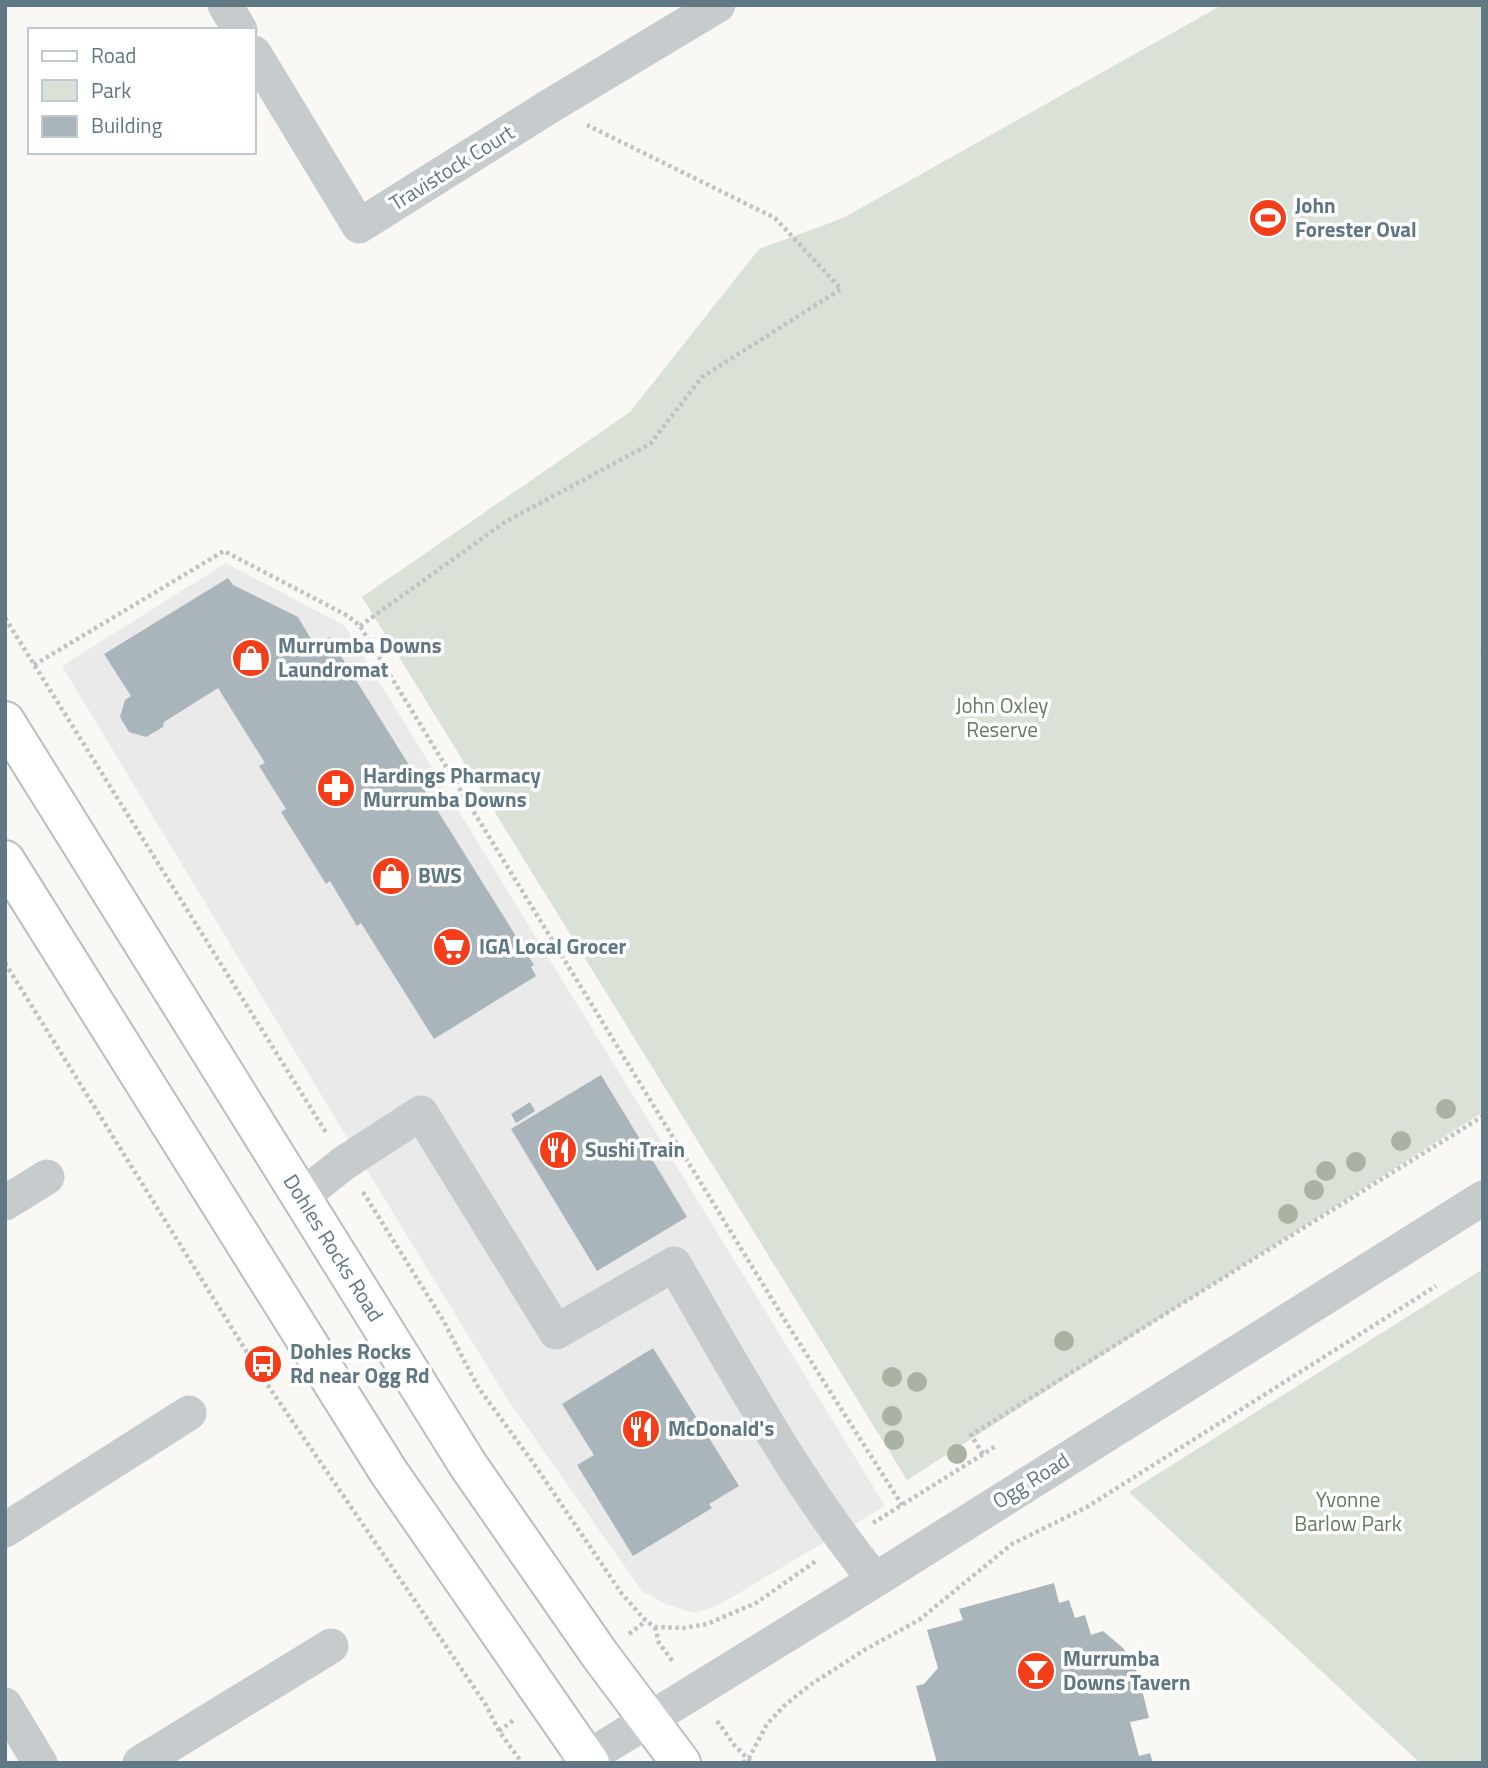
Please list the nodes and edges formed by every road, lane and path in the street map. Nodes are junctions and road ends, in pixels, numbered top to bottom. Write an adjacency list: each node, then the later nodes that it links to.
1 (225, 5): 3 (street)
2 (718, 5): 5 (street, Travistock Court)
3 (239, 28)
4 (256, 56): 5 (street, Travistock Court)
5 (550, 106): 7 (path)
6 (5, 618): 8 (path)
7 (360, 626): 8 (path); 22 (path)
8 (34, 665): 13 (path)
9 (5, 721): 15 (main road, Dohles Rocks Road)
10 (5, 860): 29 (main road)
11 (5, 963): 32 (path)
12 (1483, 1116): 21 (path)
13 (344, 1163): 15 (street); 24 (path); 24 (street)
14 (47, 1177): 17 (street)
15 (301, 1197): 28 (main road, Dohles Rocks Road)
16 (1483, 1198): 25 (street, Ogg Road)
17 (5, 1203)
18 (1436, 1286): 34 (path)
19 (189, 1413): 23 (street)
20 (996, 1446): 21 (path)
21 (983, 1454): 22 (path)
22 (902, 1505): 24 (path)
23 (5, 1530)
24 (844, 1541): 25 (street)
25 (875, 1580): 28 (street, Ogg Road)
26 (331, 1646): 31 (street)
27 (5, 1705): 30 (street)
28 (648, 1721): 29 (street, Ogg Road); 33 (main road, Dohles Rocks Road)
29 (585, 1761)
30 (40, 1763)
31 (140, 1763)
32 (522, 1763)
33 (681, 1763)
34 (743, 1763)

